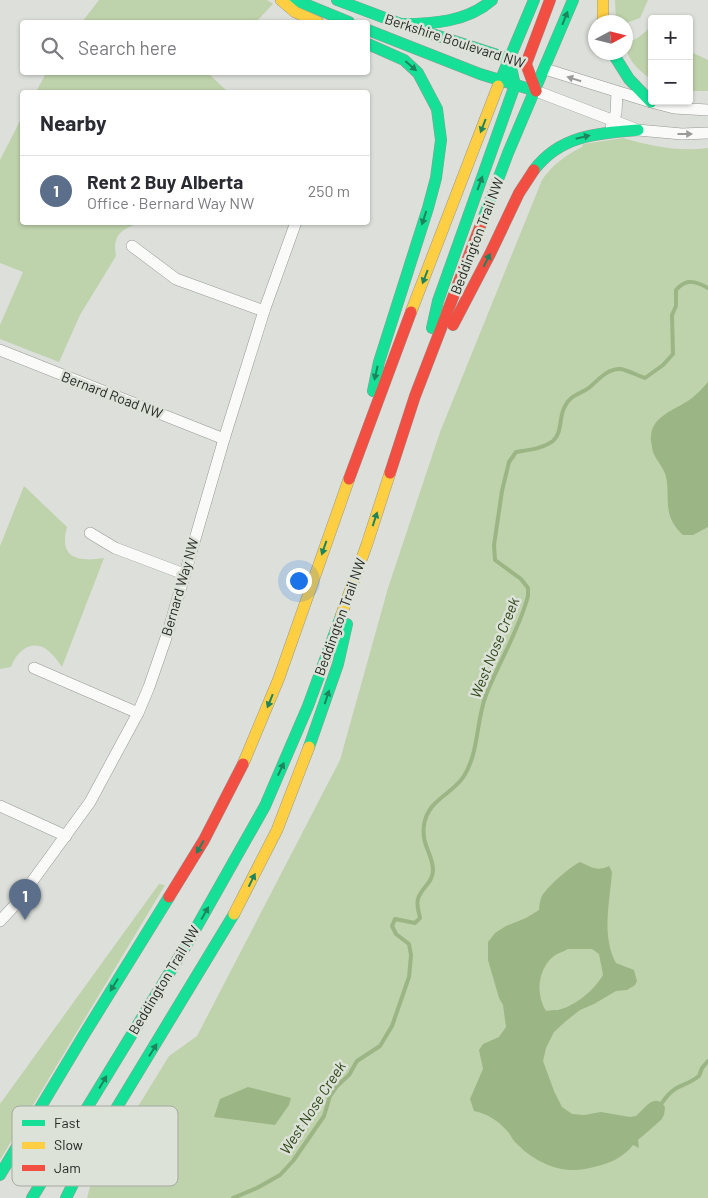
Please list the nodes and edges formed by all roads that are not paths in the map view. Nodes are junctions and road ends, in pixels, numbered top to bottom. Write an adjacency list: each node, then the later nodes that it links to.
1 (281, 0): 10 (main road)
2 (295, 0): 11 (main road)
3 (337, 0): 12 (main road, Berkshire Boulevard NW)
4 (492, 0): 12 (main road)
5 (534, 0): 15 (main road)
6 (550, 0): 17 (main road)
7 (572, 0): 18 (main road, Beddington Trail NW, one-way to 7)
8 (603, 0): 9 (main road)
9 (603, 15)
10 (313, 20)
11 (344, 20)
12 (401, 24): 15 (main road, Berkshire Boulevard NW)
13 (370, 31): 19 (main road, Berkshire Boulevard NW)
14 (370, 45): 37 (main road, one-way to 37)
15 (509, 59): 17 (main road, Berkshire Boulevard NW); 19 (main road); 20 (main road)
16 (617, 60): 23 (main road)
17 (526, 64): 18 (main road, Berkshire Boulevard NW); 21 (main road)
18 (545, 69): 21 (main road, Beddington Trail NW); 22 (street, one-way to 18)
19 (501, 80): 20 (main road, Berkshire Boulevard NW); 37 (main road, one-way to 37)
20 (515, 85): 21 (main road, Berkshire Boulevard NW); 35 (main road, one-way to 20)
21 (536, 91): 27 (street); 35 (main road, Beddington Trail NW)
22 (617, 92): 24 (street); 27 (street)
23 (648, 98)
24 (648, 101)
25 (663, 105): 26 (street)
26 (708, 110)
27 (614, 120): 28 (street); 29 (street)
28 (638, 130): 29 (main road); 30 (street, one-way to 30)
29 (607, 132): 35 (main road, one-way to 29)
30 (708, 133)
31 (295, 225): 33 (street, Bernard Way NW)
32 (132, 246): 33 (street)
33 (264, 311): 36 (street, Bernard Way NW)
34 (0, 350): 36 (street, Bernard Road NW)
35 (415, 396): 39 (main road, Beddington Trail NW, one-way to 35)
36 (224, 439): 40 (street, Bernard Way NW)
37 (359, 452): 46 (main road, one-way to 46)
38 (90, 533): 40 (street)
39 (367, 544): 47 (main road, Beddington Trail NW, one-way to 39); 48 (main road, one-way to 39)
40 (184, 574): 42 (street, Bernard Way NW)
41 (34, 668): 42 (street)
42 (138, 713): 44 (street, Bernard Way NW)
43 (0, 806): 44 (street)
44 (66, 836): 45 (street, Bernard Way NW)
45 (0, 921)
46 (42, 1106)
47 (88, 1106)
48 (118, 1106)
49 (12, 1156): 50 (main road, one-way to 50)
50 (0, 1174)
51 (39, 1186): 53 (main road, Beddington Trail NW, one-way to 51)
52 (72, 1186): 54 (main road, one-way to 52)
53 (32, 1198)
54 (66, 1198)

